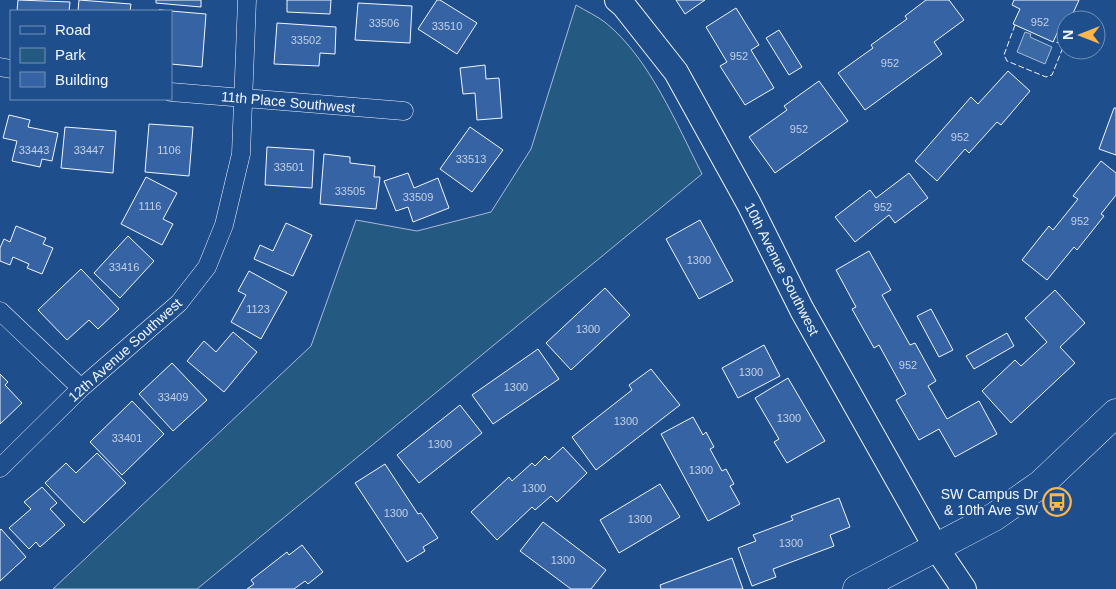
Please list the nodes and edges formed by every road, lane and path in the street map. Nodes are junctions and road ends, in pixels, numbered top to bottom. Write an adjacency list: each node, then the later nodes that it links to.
1 (247, 0): 4 (street, 12th Avenue Southwest)
2 (617, 0): 10 (street, 10th Avenue Southwest)
3 (172, 92): 4 (street, 11th Place Southwest)
4 (242, 98): 5 (street, 11th Place Southwest); 7 (street, 12th Avenue Southwest)
5 (404, 111)
6 (0, 312): 7 (street)
7 (81, 388): 9 (street, 12th Avenue Southwest)
8 (1116, 413): 10 (main road)
9 (0, 468)
10 (934, 546): 11 (main road); 12 (street)
11 (857, 589)
12 (964, 589)

